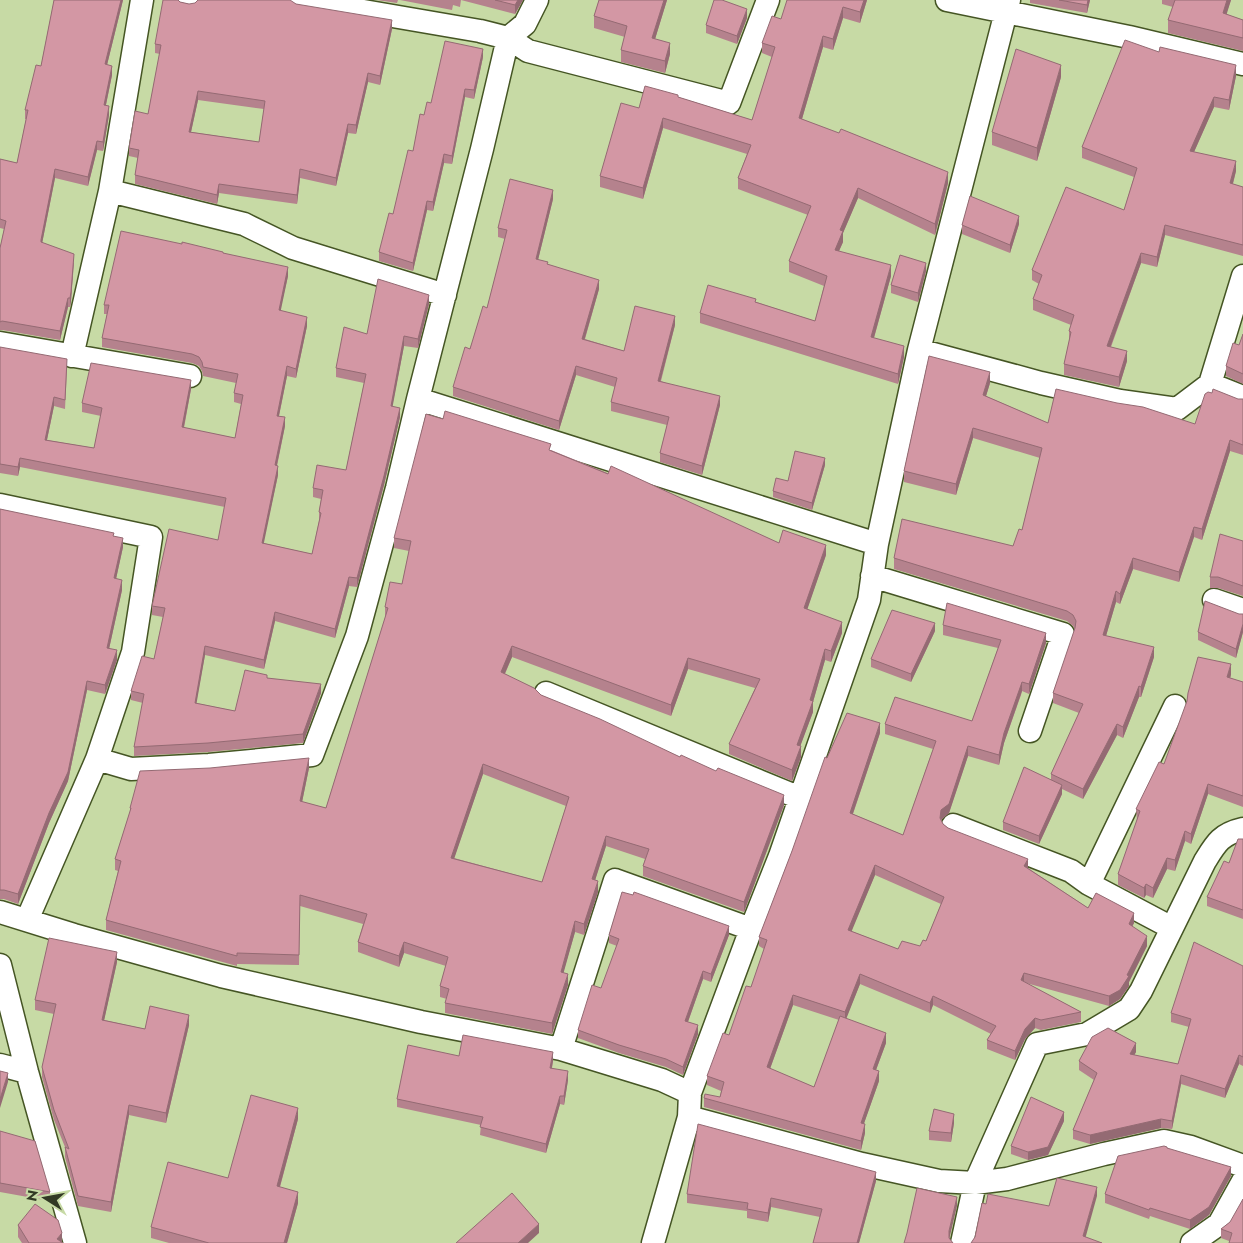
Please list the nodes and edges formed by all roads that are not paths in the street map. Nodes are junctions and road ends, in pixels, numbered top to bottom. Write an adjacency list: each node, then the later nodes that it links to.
1 (142, 0): 9 (street)
2 (299, 0): 7 (street)
3 (537, 0): 7 (street)
4 (768, 0): 7 (street)
5 (947, 0): 6 (street)
6 (1008, 6): 8 (street); 13 (street)
7 (508, 38): 11 (street)
8 (1243, 64)
9 (110, 191): 11 (street); 14 (street)
10 (1243, 276): 16 (street)
11 (445, 295): 18 (street)
12 (0, 343): 14 (street)
13 (919, 350): 16 (street); 20 (street)
14 (72, 356): 15 (street)
15 (190, 376)
16 (1210, 384): 17 (street)
17 (1243, 396)
18 (418, 399): 20 (street); 27 (street)
19 (0, 505): 27 (street)
20 (877, 544): 21 (street)
21 (872, 576): 26 (street); 28 (street)
22 (1214, 600): 23 (street)
23 (1243, 610)
24 (546, 693): 28 (street)
25 (1175, 706): 31 (street)
26 (1030, 731)
27 (97, 759): 33 (street)
28 (800, 798): 35 (street)
29 (952, 825): 31 (street)
30 (1243, 829): 34 (street)
31 (1089, 884): 34 (street)
32 (0, 912): 33 (street)
33 (27, 920): 37 (street)
34 (1172, 928): 44 (street)
35 (751, 929): 37 (street); 40 (street)
36 (0, 965): 39 (street)
37 (561, 1049): 40 (street)
38 (0, 1065): 39 (street)
39 (27, 1072): 45 (street)
40 (690, 1093): 41 (street)
41 (689, 1118): 44 (street); 46 (street)
42 (1243, 1166): 44 (street)
43 (1243, 1181): 48 (street)
44 (975, 1183): 47 (street)
45 (75, 1243)
46 (654, 1243)
47 (962, 1243)
48 (1192, 1243)

